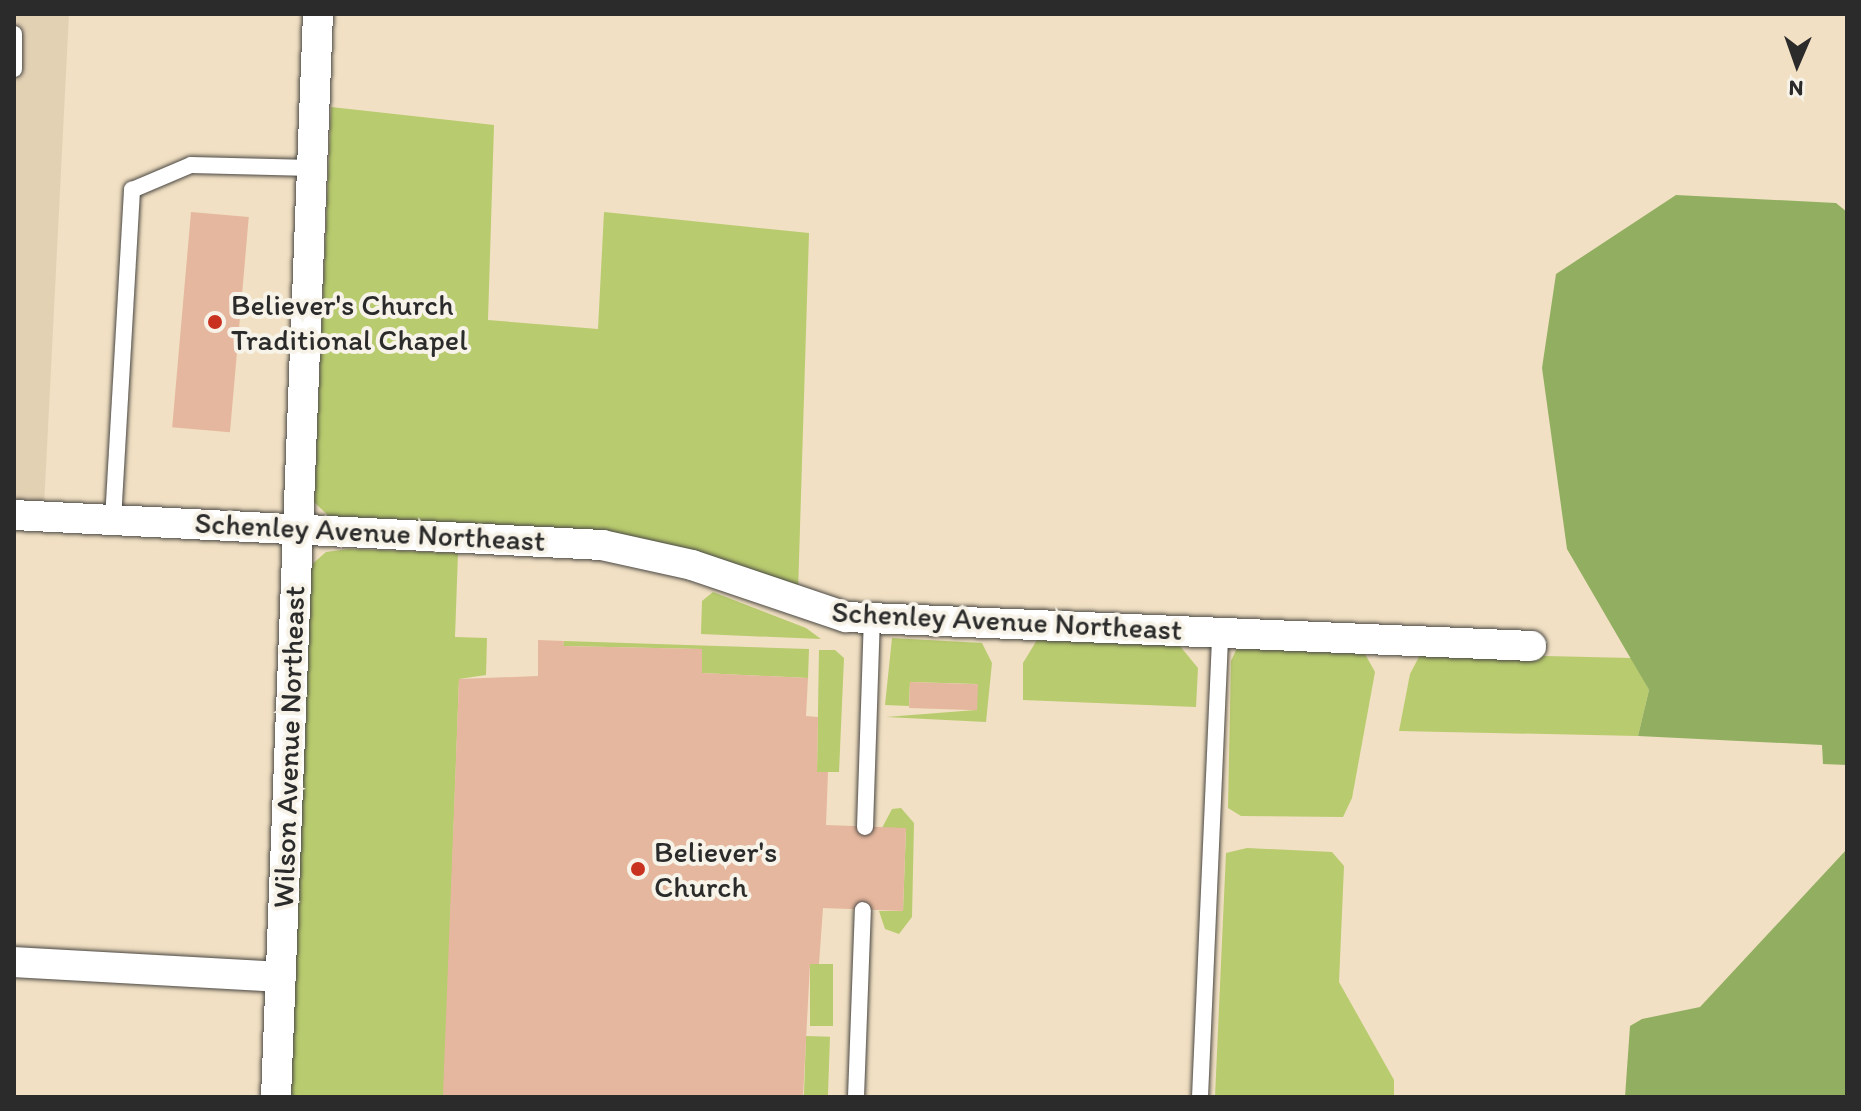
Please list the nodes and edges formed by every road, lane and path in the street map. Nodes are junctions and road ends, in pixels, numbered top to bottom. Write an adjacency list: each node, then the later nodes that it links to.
1 (318, 14): 4 (street, Wilson Avenue Northeast)
2 (14, 34): 3 (lane)
3 (14, 69)
4 (312, 168): 6 (lane); 7 (street, Wilson Avenue Northeast)
5 (14, 515): 6 (street, Schenley Avenue Northeast)
6 (113, 520): 7 (street, Schenley Avenue Northeast)
7 (297, 528): 8 (street, Schenley Avenue Northeast); 14 (street, Wilson Avenue Northeast)
8 (872, 617): 9 (street, Schenley Avenue Northeast); 11 (lane)
9 (1220, 632): 10 (street, Schenley Avenue Northeast); 17 (lane)
10 (1531, 646)
11 (865, 827)
12 (863, 910): 16 (lane)
13 (14, 962): 14 (street)
14 (281, 977): 15 (street, Wilson Avenue Northeast)
15 (276, 1097)
16 (856, 1097)
17 (1200, 1097)

